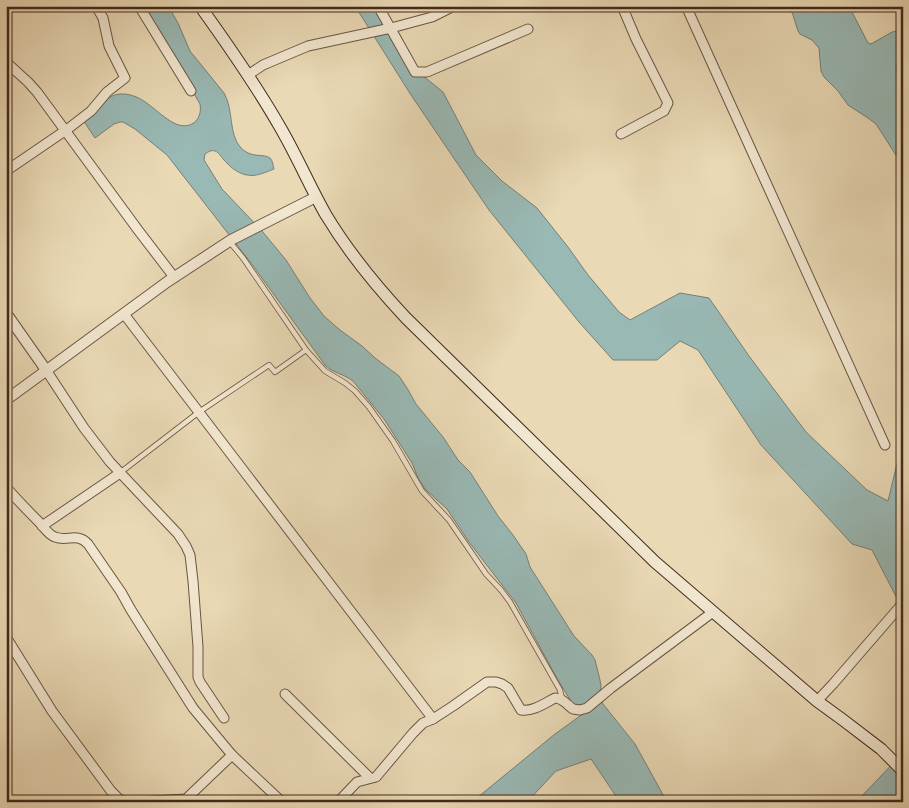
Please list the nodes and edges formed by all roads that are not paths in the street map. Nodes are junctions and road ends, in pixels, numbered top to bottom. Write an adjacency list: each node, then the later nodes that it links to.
1 (12, 6): 9 (street)
2 (96, 6): 15 (street)
3 (139, 6): 14 (street)
4 (200, 6): 13 (main road)
5 (378, 6): 10 (street)
6 (454, 6): 10 (street)
7 (622, 6): 16 (street)
8 (686, 6): 27 (street)
9 (6, 10)
10 (391, 28): 11 (street); 13 (street)
11 (528, 29)
12 (6, 62): 15 (street)
13 (248, 75): 18 (main road)
14 (191, 91)
15 (65, 131): 17 (street); 20 (street)
16 (621, 134)
17 (6, 171)
18 (316, 197): 19 (street); 32 (main road)
19 (230, 241): 20 (street); 23 (lane)
20 (174, 278): 22 (street)
21 (6, 313): 24 (street)
22 (124, 314): 24 (street); 26 (street)
23 (306, 350): 26 (lane); 35 (lane)
24 (46, 370): 25 (street); 28 (street)
25 (6, 400)
26 (199, 412): 28 (lane); 38 (street)
27 (885, 445)
28 (120, 473): 30 (street); 37 (street)
29 (6, 487): 30 (street)
30 (42, 526): 39 (street)
31 (903, 602): 36 (street)
32 (713, 612): 35 (street); 36 (main road)
33 (6, 637): 42 (street)
34 (285, 694): 41 (street)
35 (562, 700): 38 (street)
36 (816, 702): 40 (main road)
37 (224, 718)
38 (433, 719): 41 (street)
39 (232, 755): 43 (street); 44 (street)
40 (903, 771)
41 (370, 778): 45 (street)
42 (127, 802)
43 (135, 802)
44 (282, 802)
45 (338, 802)

